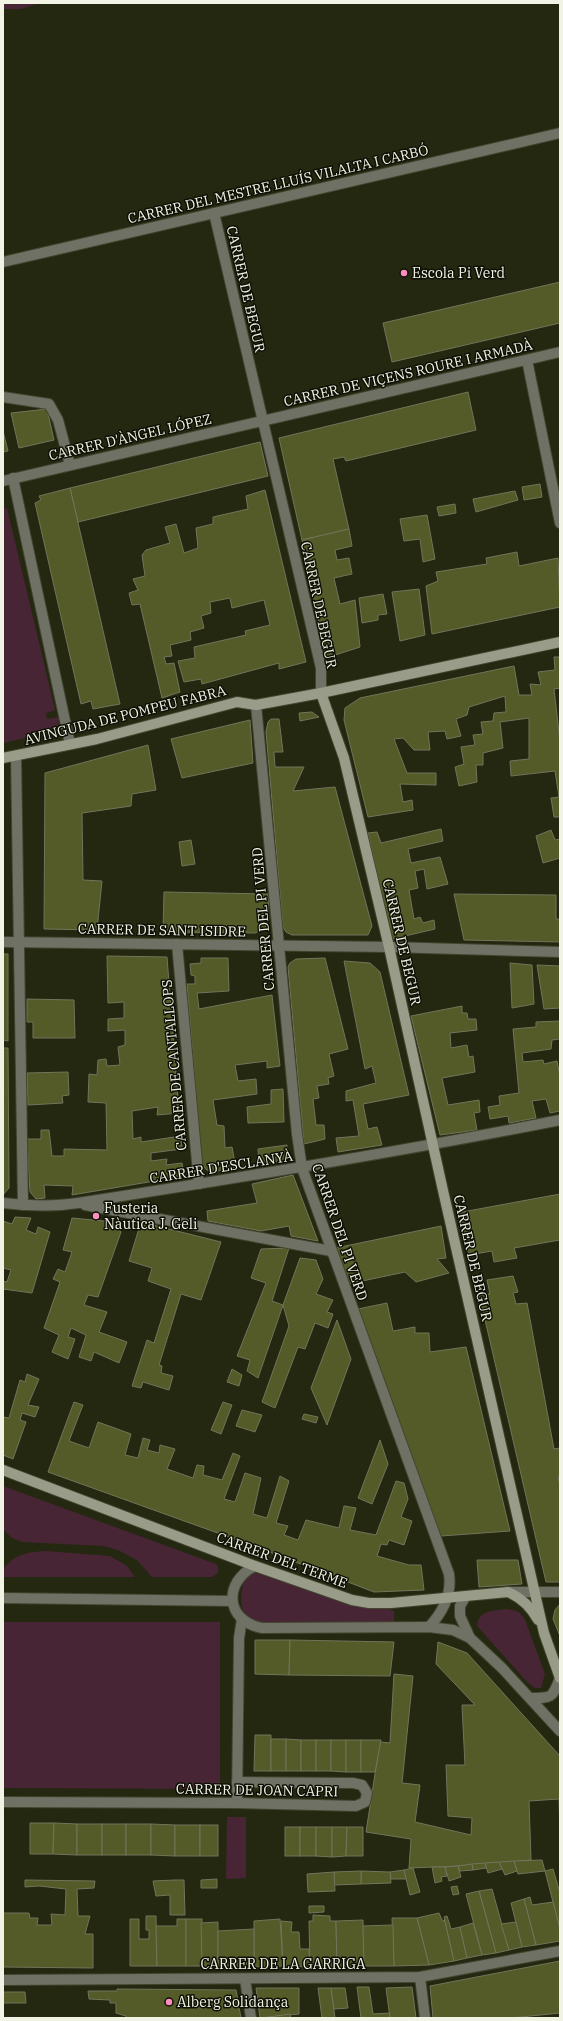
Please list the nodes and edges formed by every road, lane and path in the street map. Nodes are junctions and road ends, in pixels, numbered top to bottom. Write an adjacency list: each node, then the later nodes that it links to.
1 (560, 133): 2 (street, CARRER DEL MESTRE LLUÍS VILALTA I CARBÓ)
2 (214, 213): 3 (street, CARRER DEL MESTRE LLUÍS VILALTA I CARBÓ); 7 (street, CARRER DE BEGUR)
3 (3, 262)
4 (560, 352): 5 (street, CARRER DE VIÇENS ROURE I ARMADÀ)
5 (528, 360): 7 (street, CARRER DE VIÇENS ROURE I ARMADÀ); 10 (street)
6 (3, 397): 8 (street)
7 (263, 421): 8 (street, CARRER D'ÀNGEL LÓPEZ); 12 (street, CARRER DE BEGUR)
8 (70, 465): 9 (street, CARRER D'ÀNGEL LÓPEZ)
9 (8, 480): 14 (street)
10 (560, 523)
11 (560, 642): 12 (street, AVINGUDA DE POMPEU FABRA)
12 (321, 693): 13 (street, AVINGUDA DE POMPEU FABRA); 21 (street, CARRER DE BEGUR)
13 (256, 705): 14 (street, AVINGUDA DE POMPEU FABRA); 20 (street, CARRER DEL PI VERD)
14 (70, 744): 15 (street, AVINGUDA DE POMPEU FABRA)
15 (16, 756): 16 (street, AVINGUDA DE POMPEU FABRA); 18 (street)
16 (3, 758)
17 (3, 942): 18 (street, CARRER DE SANT ISIDRE)
18 (19, 942): 19 (street, CARRER DE SANT ISIDRE); 29 (street)
19 (177, 944): 20 (street, CARRER DE SANT ISIDRE); 26 (street, CARRER DE CANTALLOPS)
20 (280, 945): 21 (street, CARRER DE SANT ISIDRE); 25 (street, CARRER DEL PI VERD)
21 (389, 947): 22 (street, CARRER DE SANT ISIDRE); 24 (street, CARRER DE BEGUR)
22 (560, 952)
23 (560, 1120): 24 (street, CARRER D'ESCLANYÀ)
24 (434, 1145): 25 (street, CARRER D'ESCLANYÀ); 35 (street, CARRER DE BEGUR)
25 (302, 1168): 26 (street, CARRER D'ESCLANYÀ); 30 (street, CARRER DEL PI VERD)
26 (199, 1184): 28 (street, CARRER D'ESCLANYÀ)
27 (3, 1203): 29 (street, CARRER D'ESCLANYÀ)
28 (78, 1203): 29 (street, CARRER D'ESCLANYÀ); 30 (street)
29 (23, 1205)
30 (331, 1251): 38 (street, CARRER DEL PI VERD)
31 (3, 1470): 32 (street, CARRER DEL TERME)
32 (255, 1566): 38 (street, CARRER DEL TERME); 39 (street)
33 (508, 1592): 35 (street); 36 (street, CARRER DEL TERME); 42 (street)
34 (560, 1592): 35 (street)
35 (536, 1593): 42 (street, CARRER DE BEGUR)
36 (466, 1596): 38 (street, CARRER DEL TERME); 43 (street)
37 (3, 1598): 39 (street)
38 (448, 1598): 41 (street, CARRER DEL PI VERD)
39 (232, 1601): 40 (street)
40 (242, 1619): 41 (street); 47 (street)
41 (430, 1627): 43 (street)
42 (544, 1633): 44 (street, CARRER DE BEGUR)
43 (470, 1638): 45 (street)
44 (560, 1678): 45 (street)
45 (530, 1698): 46 (street)
46 (560, 1731)
47 (237, 1782): 49 (street); 49 (street, CARRER DE JOAN CAPRI)
48 (3, 1802): 49 (street, CARRER DE JOAN CAPRI)
49 (237, 1803)
50 (560, 1951): 51 (street, CARRER DE LA GARRIGA)
51 (420, 1977): 52 (street, CARRER DE LA GARRIGA); 55 (street)
52 (245, 1978): 53 (street, CARRER DE LA GARRIGA); 54 (street)
53 (3, 1980)
54 (251, 2018)
55 (425, 2018)

